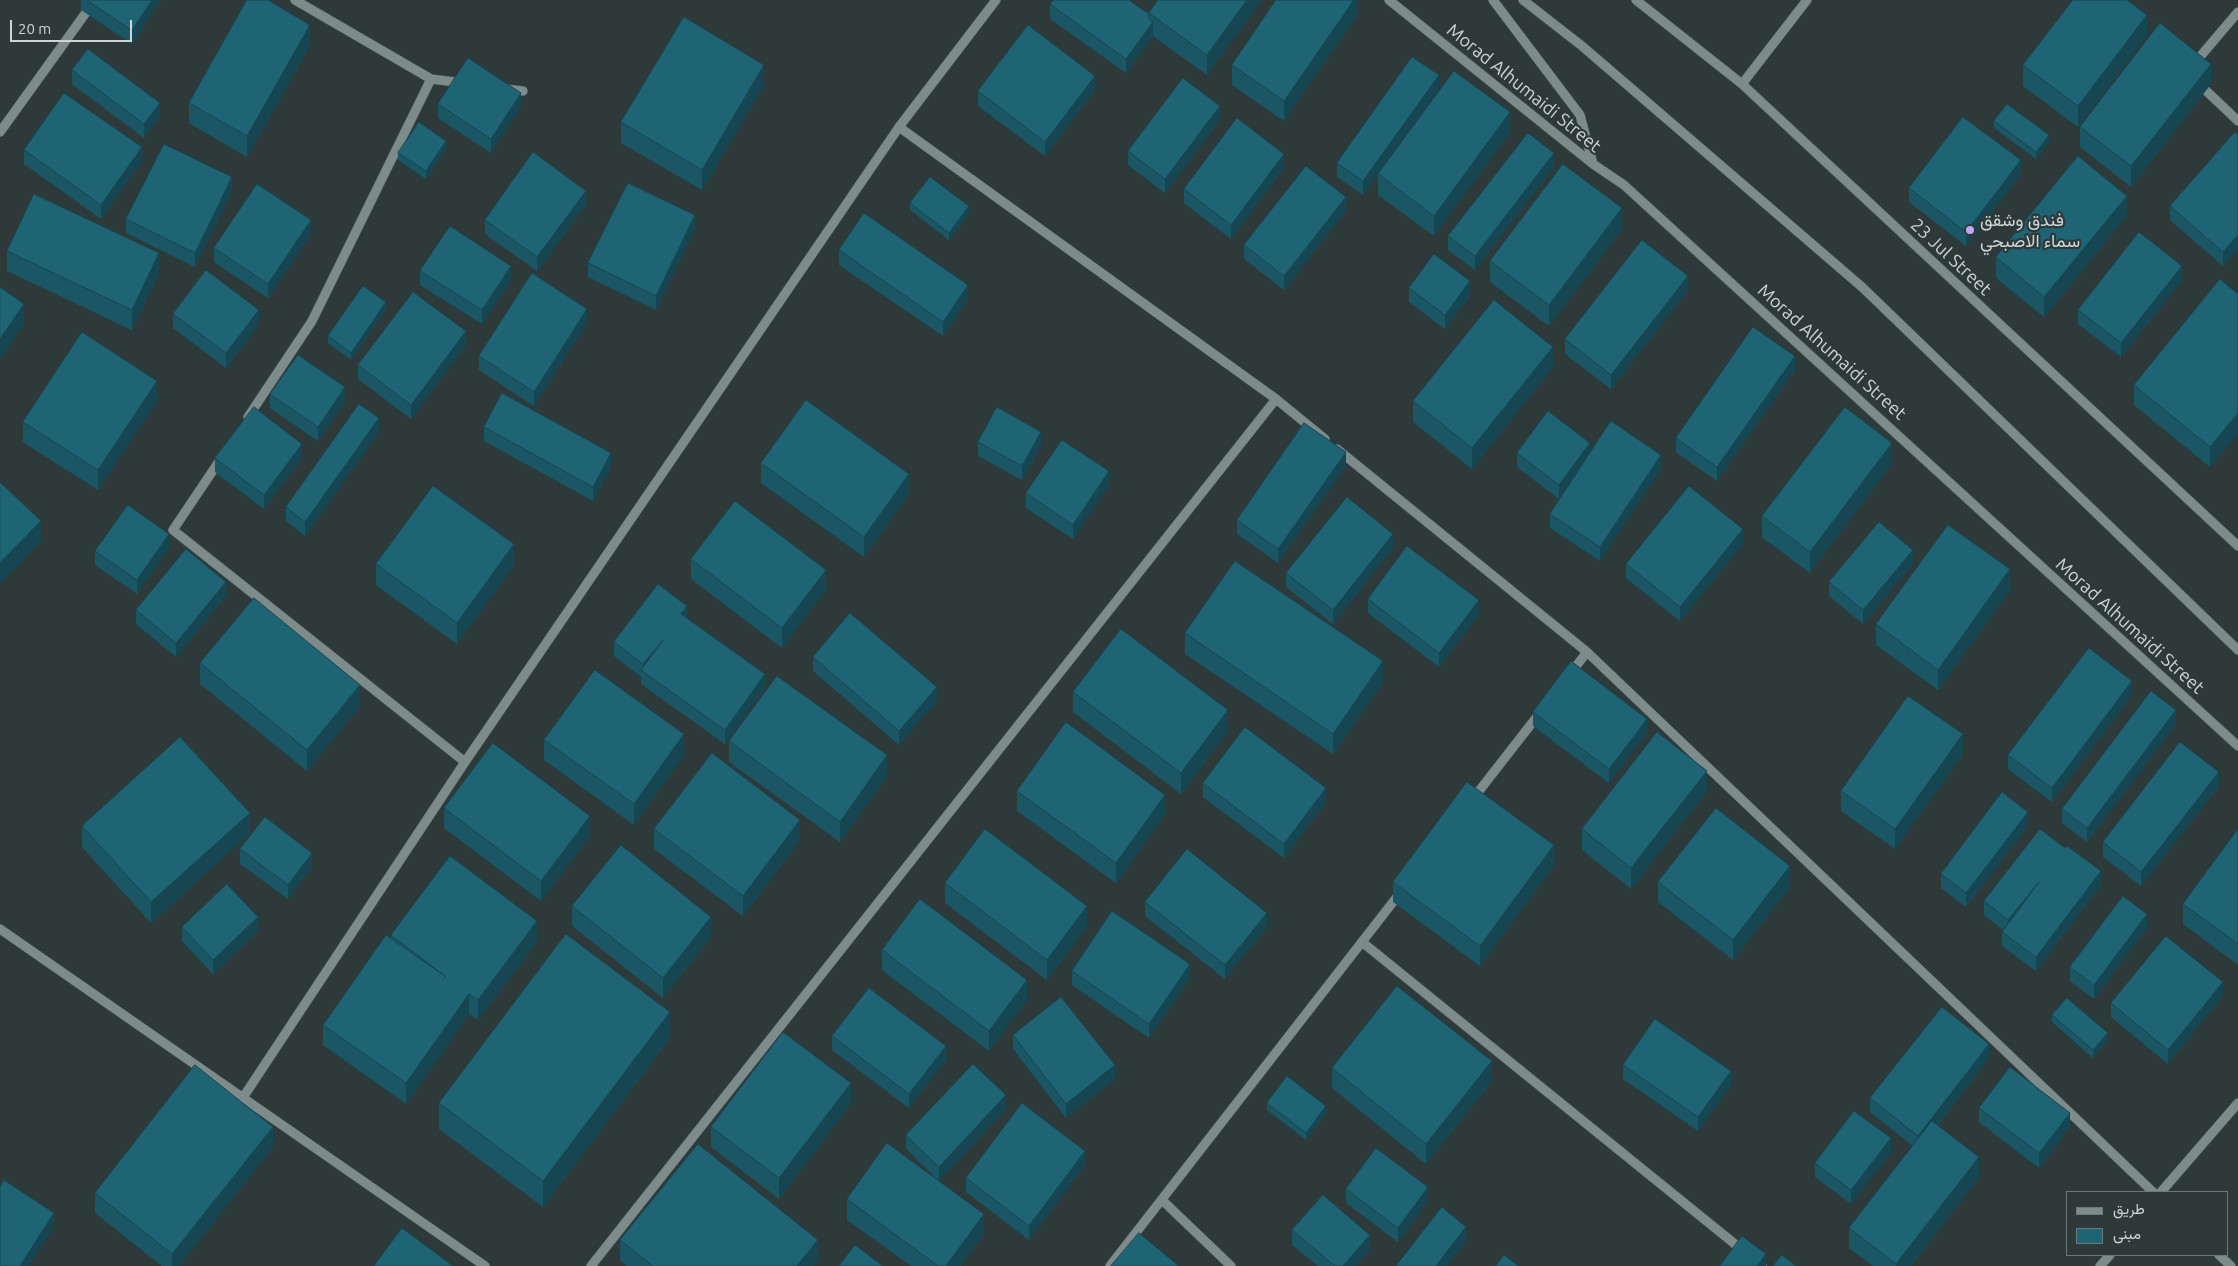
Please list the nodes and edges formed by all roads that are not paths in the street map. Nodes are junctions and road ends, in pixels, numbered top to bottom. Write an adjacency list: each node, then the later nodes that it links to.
1 (95, 0): 17 (street)
2 (295, 0): 10 (street)
3 (996, 0): 16 (street)
4 (1389, 0): 18 (street, Morad Alhumaidi Street)
5 (1493, 0): 18 (street)
6 (1523, 0): 23 (street)
7 (1636, 0): 11 (street, 23 Jul Street)
8 (1807, 0): 11 (street)
9 (2238, 12): 15 (street)
10 (431, 79): 12 (street); 20 (street)
11 (1742, 84): 22 (street, 23 Jul Street)
12 (477, 85)
13 (496, 87): 14 (street)
14 (523, 91)
15 (2238, 121)
16 (899, 127): 19 (street); 28 (street)
17 (0, 132)
18 (1592, 164): 27 (street, Morad Alhumaidi Street)
19 (1276, 399): 24 (street); 41 (street)
20 (242, 426)
21 (226, 450): 28 (street)
22 (2238, 546)
23 (2238, 650)
24 (1587, 652): 25 (street); 35 (street)
25 (1563, 684)
26 (1544, 707): 29 (street)
27 (2238, 746)
28 (465, 762): 33 (street)
29 (1465, 809)
30 (1404, 888): 32 (street)
31 (0, 929): 33 (street)
32 (1362, 942): 37 (street); 44 (street)
33 (242, 1099): 40 (street)
34 (2238, 1103): 36 (street)
35 (2152, 1191)
36 (2162, 1191)
37 (1162, 1200): 42 (street); 43 (street)
38 (2109, 1256): 45 (street)
39 (2220, 1256): 46 (street)
40 (484, 1266)
41 (591, 1266)
42 (1110, 1266)
43 (1232, 1266)
44 (1762, 1266)
45 (2100, 1266)
46 (2231, 1266)

